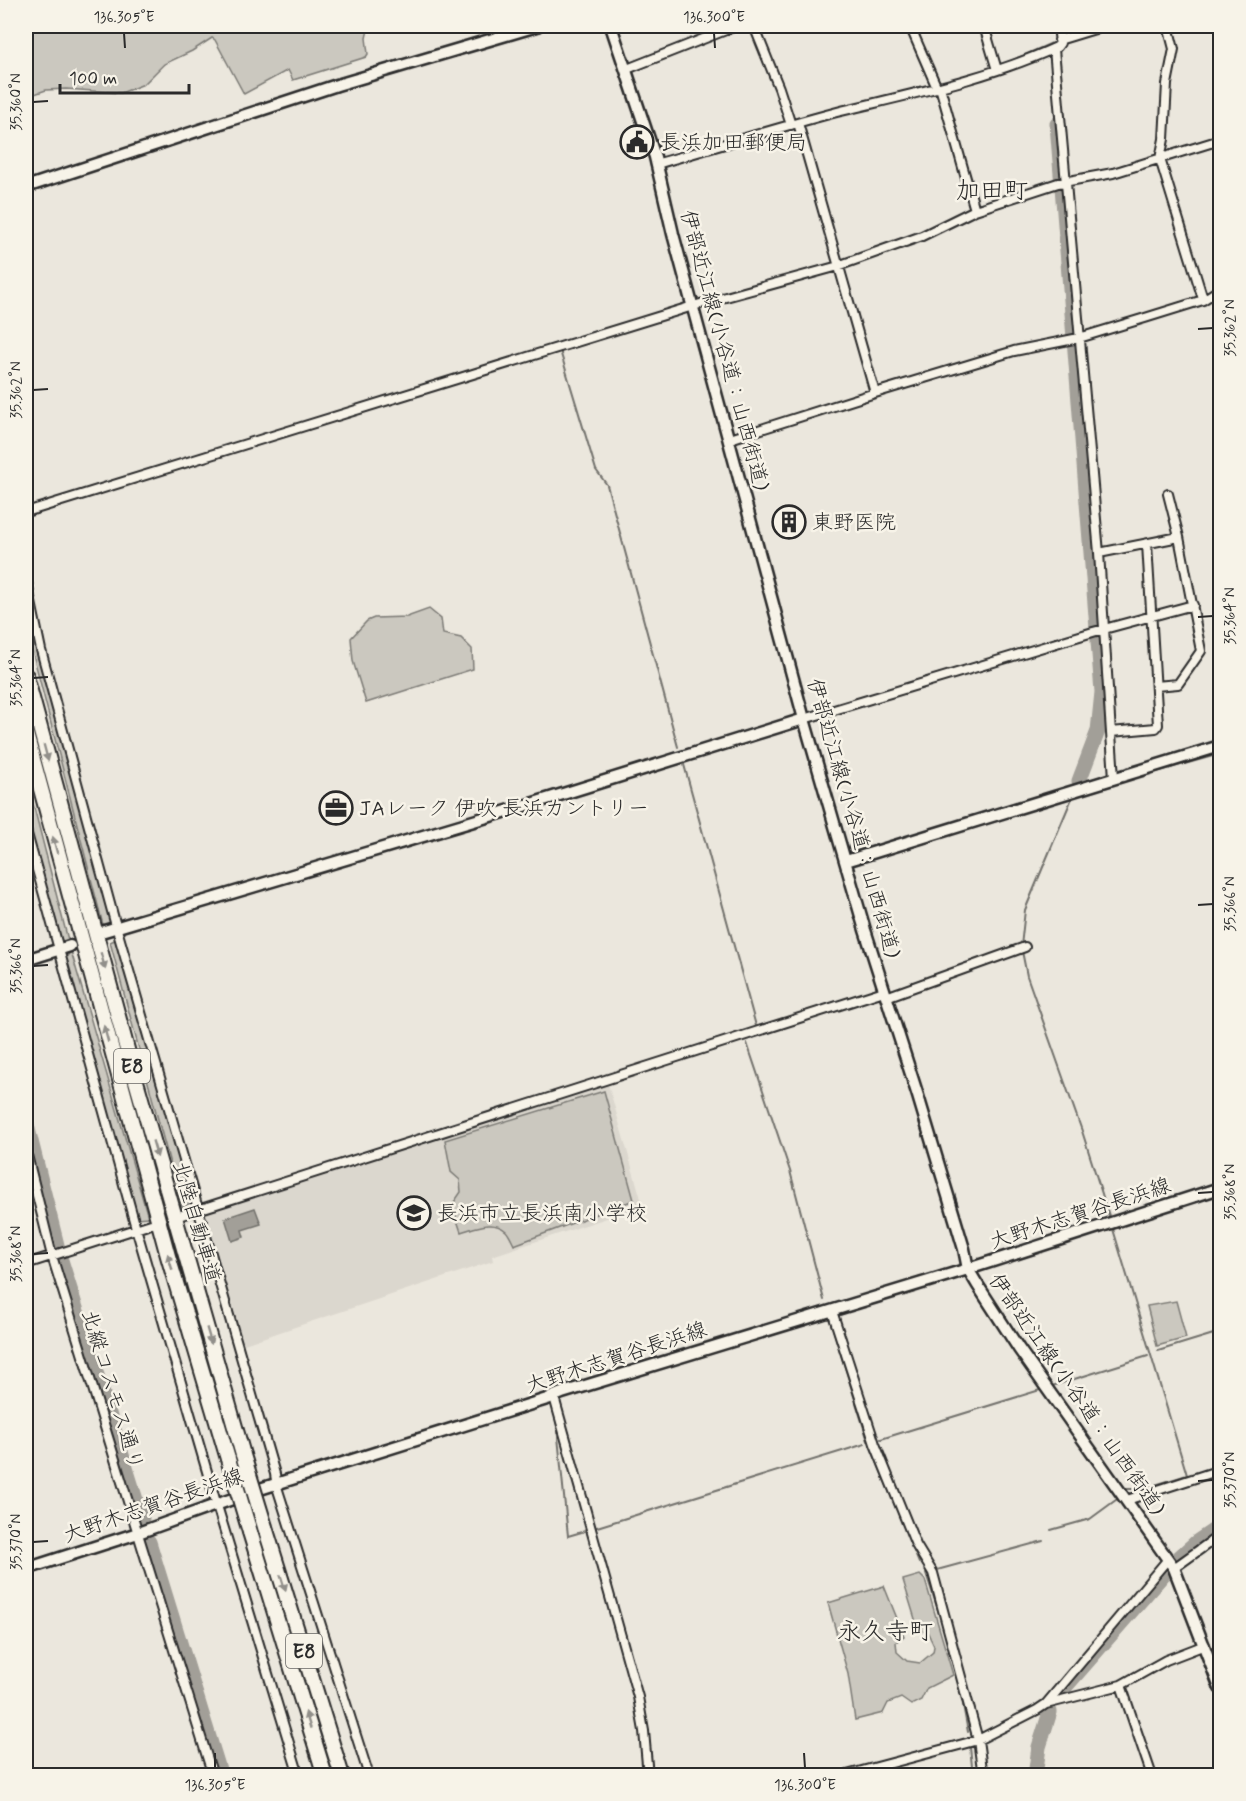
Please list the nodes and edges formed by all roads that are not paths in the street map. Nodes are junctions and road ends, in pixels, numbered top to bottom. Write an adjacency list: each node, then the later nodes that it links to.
1 (537, 26): 20 (main road)
2 (612, 26): 12 (main road, 伊部近江線(小谷道：山西街道))
3 (736, 26): 12 (street)
4 (754, 26): 15 (street)
5 (910, 26): 14 (street)
6 (984, 26): 13 (street)
7 (1058, 26): 10 (street)
8 (1105, 26): 10 (street)
9 (1168, 26): 17 (street)
10 (1059, 40): 11 (street)
11 (1054, 49): 13 (street); 19 (street)
12 (627, 69): 18 (main road, 伊部近江線(小谷道：山西街道))
13 (997, 70): 14 (street)
14 (938, 88): 15 (street); 21 (street)
15 (794, 124): 18 (street); 22 (street)
16 (1221, 141): 17 (street)
17 (1160, 159): 19 (street); 24 (street)
18 (655, 161): 25 (main road, 伊部近江線(小谷道：山西街道))
19 (1063, 182): 21 (street); 26 (street)
20 (26, 186)
21 (975, 210): 22 (street)
22 (839, 265): 25 (street); 27 (street)
23 (1221, 289): 24 (street)
24 (1203, 299): 26 (street)
25 (693, 306): 28 (main road, 伊部近江線(小谷道：山西街道)); 30 (street)
26 (1075, 338): 27 (street); 33 (street)
27 (875, 393): 28 (street)
28 (730, 439): 40 (main road, 伊部近江線(小谷道：山西街道))
29 (1168, 494): 31 (street)
30 (26, 512)
31 (1179, 537): 32 (street); 35 (street)
32 (1147, 544): 33 (street); 36 (street)
33 (1100, 553): 37 (street)
34 (26, 578): 47 (street)
35 (1193, 605): 36 (street); 39 (street)
36 (1150, 617): 37 (street); 39 (street)
37 (1099, 630): 40 (street); 41 (street)
38 (26, 676): 81 (highway, 北陸自動車道 / E8, one-way to 81, bridge)
39 (1156, 686): 41 (street)
40 (804, 719): 46 (main road, 伊部近江線(小谷道：山西街道)); 47 (main road)
41 (1112, 732): 44 (street)
42 (26, 734): 80 (highway, 北陸自動車道 / E8, one-way to 42, bridge)
43 (1221, 746): 44 (main road)
44 (1114, 778): 46 (main road)
45 (26, 830): 51 (street)
46 (846, 861): 53 (main road, 伊部近江線(小谷道：山西街道))
47 (116, 926): 48 (main road); 56 (street)
48 (101, 932)
49 (70, 946): 51 (main road)
50 (1025, 947): 53 (street)
51 (58, 950): 52 (main road); 59 (street)
52 (26, 960)
53 (885, 994): 56 (street); 62 (main road, 伊部近江線(小谷道：山西街道))
54 (26, 1152): 60 (street, 北縦コスモス通り)
55 (1221, 1188): 62 (main road, 大野木志賀谷長浜線)
56 (198, 1210): 57 (street); 66 (street)
57 (182, 1215)
58 (151, 1224): 59 (street)
59 (136, 1228): 60 (street); 68 (street)
60 (56, 1255): 61 (street); 69 (street, 北縦コスモス通り)
61 (26, 1264)
62 (968, 1269): 63 (main road, 大野木志賀谷長浜線); 67 (main road, 伊部近江線(小谷道：山西街道))
63 (832, 1311): 64 (main road, 大野木志賀谷長浜線); 77 (street)
64 (554, 1396): 66 (main road, 大野木志賀谷長浜線); 83 (street)
65 (1221, 1470): 67 (street)
66 (276, 1484): 68 (main road, 大野木志賀谷長浜線); 82 (street)
67 (1127, 1500): 71 (main road, 伊部近江線(小谷道：山西街道))
68 (216, 1503): 69 (main road, 大野木志賀谷長浜線); 79 (street)
69 (138, 1533): 72 (main road, 大野木志賀谷長浜線); 78 (street, 北縦コスモス通り)
70 (1221, 1535): 71 (street)
71 (1171, 1562): 73 (main road, 伊部近江線(小谷道：山西街道)); 76 (street)
72 (26, 1569)
73 (1205, 1645): 74 (street); 75 (main road, 伊部近江線(小谷道：山西街道))
74 (1121, 1685): 76 (street); 86 (street)
75 (1221, 1688)
76 (1046, 1704): 77 (street)
77 (978, 1740): 84 (street); 85 (street)
78 (213, 1776)
79 (299, 1776)
80 (325, 1776)
81 (342, 1776)
82 (369, 1776)
83 (648, 1776)
84 (843, 1776)
85 (983, 1776)
86 (1152, 1776)

